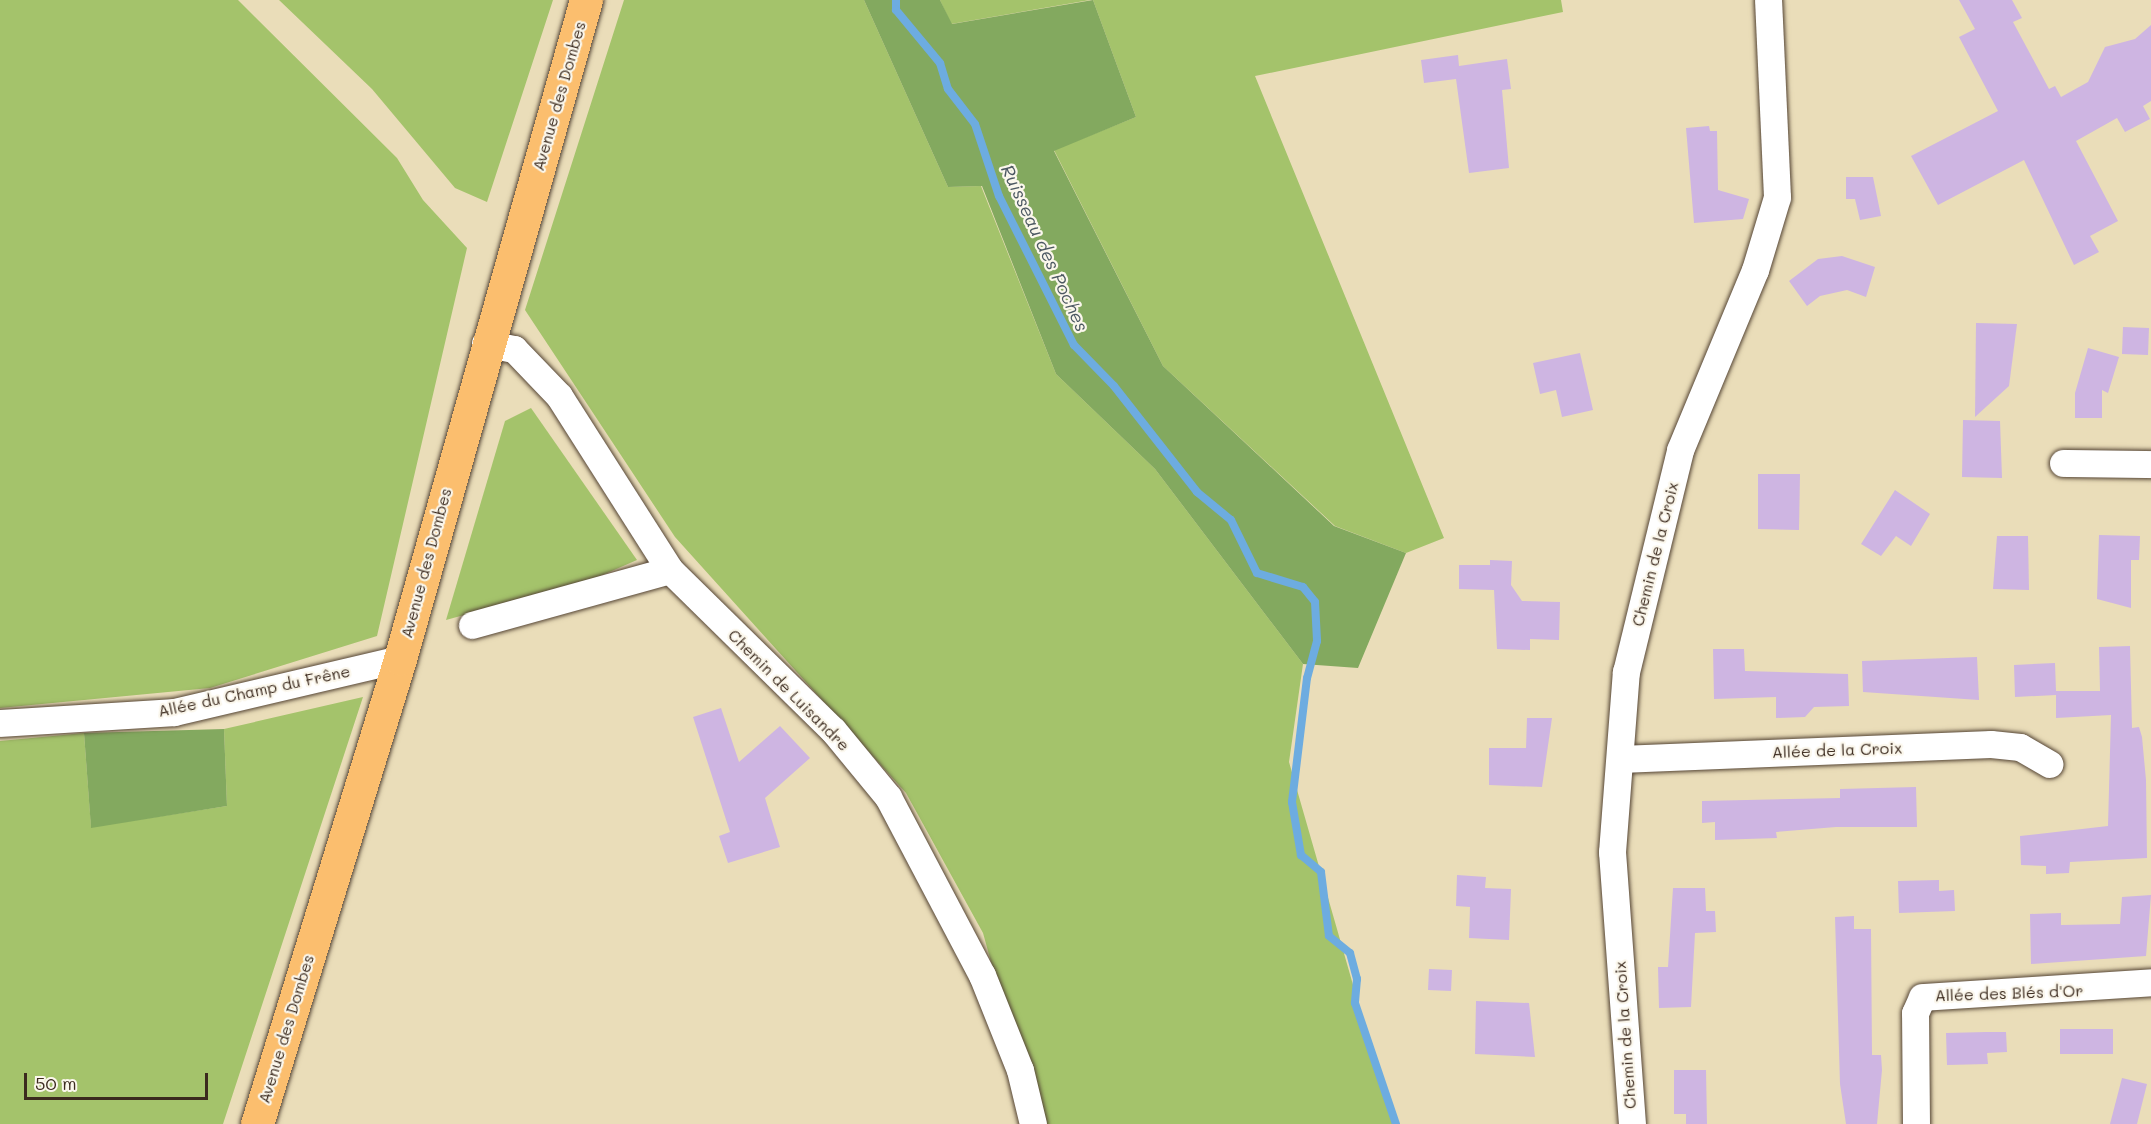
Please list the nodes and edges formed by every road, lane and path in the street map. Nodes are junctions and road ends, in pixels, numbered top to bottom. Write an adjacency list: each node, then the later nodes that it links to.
1 (586, 0): 3 (main road, Avenue des Dombes)
2 (1768, 0): 10 (street, Chemin de la Croix)
3 (485, 343): 6 (street, Chemin de Luisandre); 8 (main road, Avenue des Dombes)
4 (2062, 463): 5 (street)
5 (2151, 464)
6 (670, 570): 7 (street); 14 (street, Chemin de Luisandre)
7 (472, 625)
8 (400, 659): 9 (street, Allée du Champ du Frêne); 13 (main road, Avenue des Dombes)
9 (0, 723)
10 (1620, 759): 11 (street, Allée de la Croix); 15 (street, Chemin de la Croix)
11 (2049, 764)
12 (2151, 982): 16 (street, Allée des Blés d'Or)
13 (257, 1124)
14 (1033, 1124)
15 (1632, 1124)
16 (1916, 1124)

